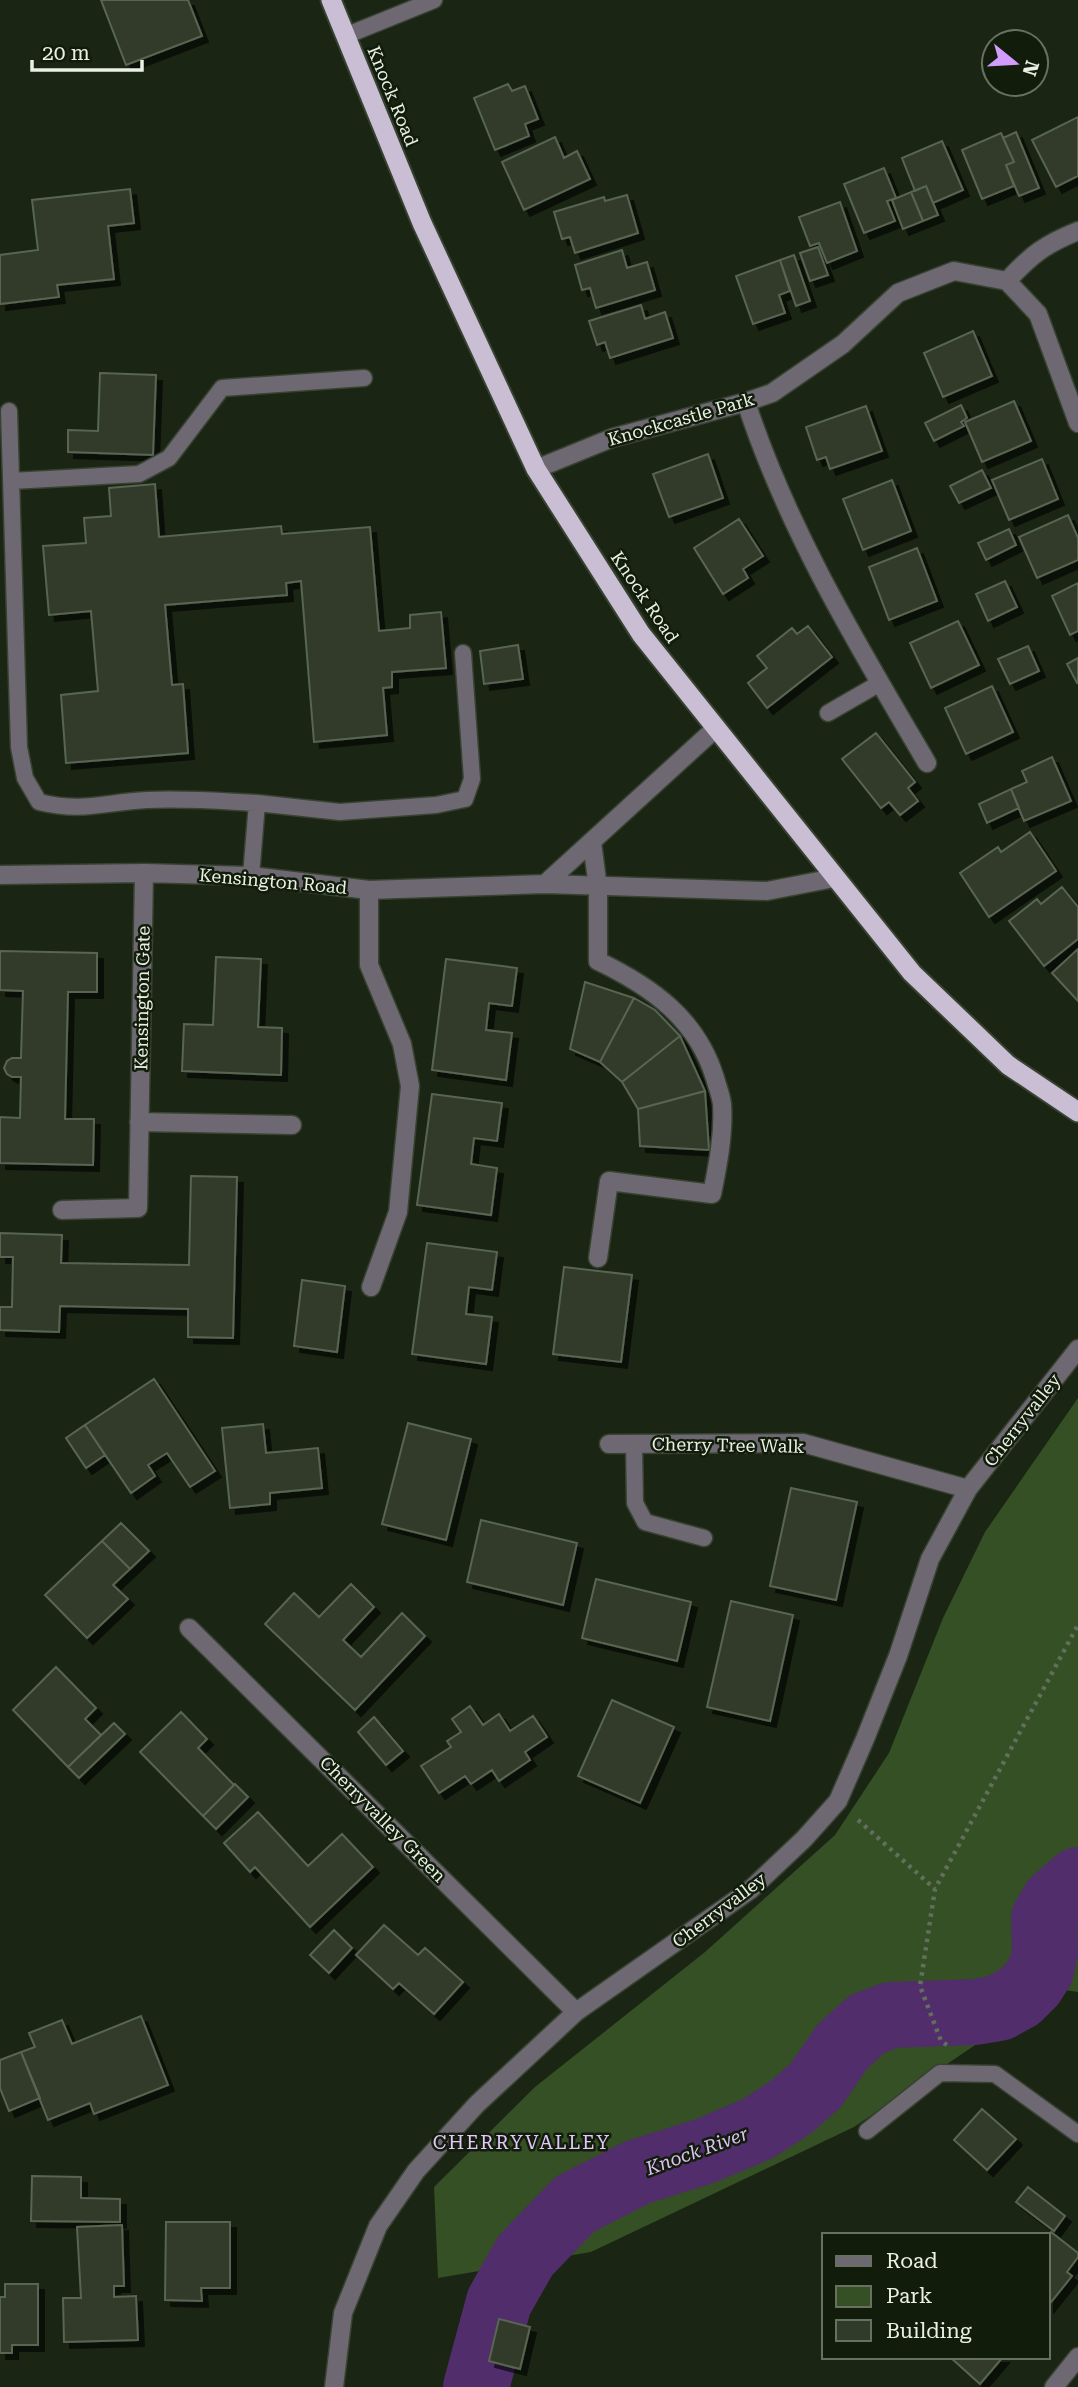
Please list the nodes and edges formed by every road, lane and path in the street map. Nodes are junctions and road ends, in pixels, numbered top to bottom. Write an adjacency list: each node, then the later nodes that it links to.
1 (331, 0): 3 (highway, Knock Road)
2 (433, 0): 3 (lane)
3 (345, 36): 10 (highway, Knock Road)
4 (1078, 231): 5 (street)
5 (1007, 281): 7 (street, Knockcastle Park); 9 (street)
6 (364, 379): 11 (lane)
7 (746, 402): 10 (street, Knockcastle Park); 13 (street)
8 (9, 411): 11 (lane)
9 (1078, 423)
10 (536, 469): 15 (highway, Knock Road)
11 (11, 481): 17 (lane)
12 (463, 653): 17 (lane)
13 (880, 683): 14 (lane); 16 (street)
14 (828, 713)
15 (716, 728): 18 (street); 22 (highway, Knock Road)
16 (927, 764)
17 (257, 803): 21 (lane)
18 (592, 842): 23 (street); 24 (street)
19 (144, 873): 20 (street, Kensington Road); 21 (street, Kensington Road); 27 (street, Kensington Gate)
20 (0, 875)
21 (251, 876): 25 (street, Kensington Road)
22 (834, 878): 24 (street, Kensington Road); 26 (highway, Knock Road)
23 (545, 884): 24 (street, Kensington Road); 25 (street, Kensington Road)
24 (598, 888): 30 (street)
25 (369, 890): 31 (street)
26 (1078, 1112)
27 (139, 1122): 28 (street); 29 (street, Kensington Gate)
28 (292, 1125)
29 (62, 1210)
30 (598, 1258)
31 (371, 1287)
32 (1078, 1349): 35 (street, Cherryvalley)
33 (609, 1444): 34 (street, Cherry Tree Walk)
34 (634, 1444): 35 (street, Cherry Tree Walk); 36 (lane)
35 (968, 1489): 39 (street, Cherryvalley)
36 (704, 1538)
37 (1078, 1625): 40 (path)
38 (189, 1628): 41 (street, Cherryvalley Green)
39 (838, 1801): 40 (path); 41 (street, Cherryvalley)
40 (935, 1889): 42 (path)
41 (576, 2012): 46 (street, Cherryvalley)
42 (941, 2041)
43 (867, 2130): 44 (lane)
44 (1078, 2134)
45 (1078, 2357): 47 (street)
46 (334, 2387)
47 (1054, 2387)

